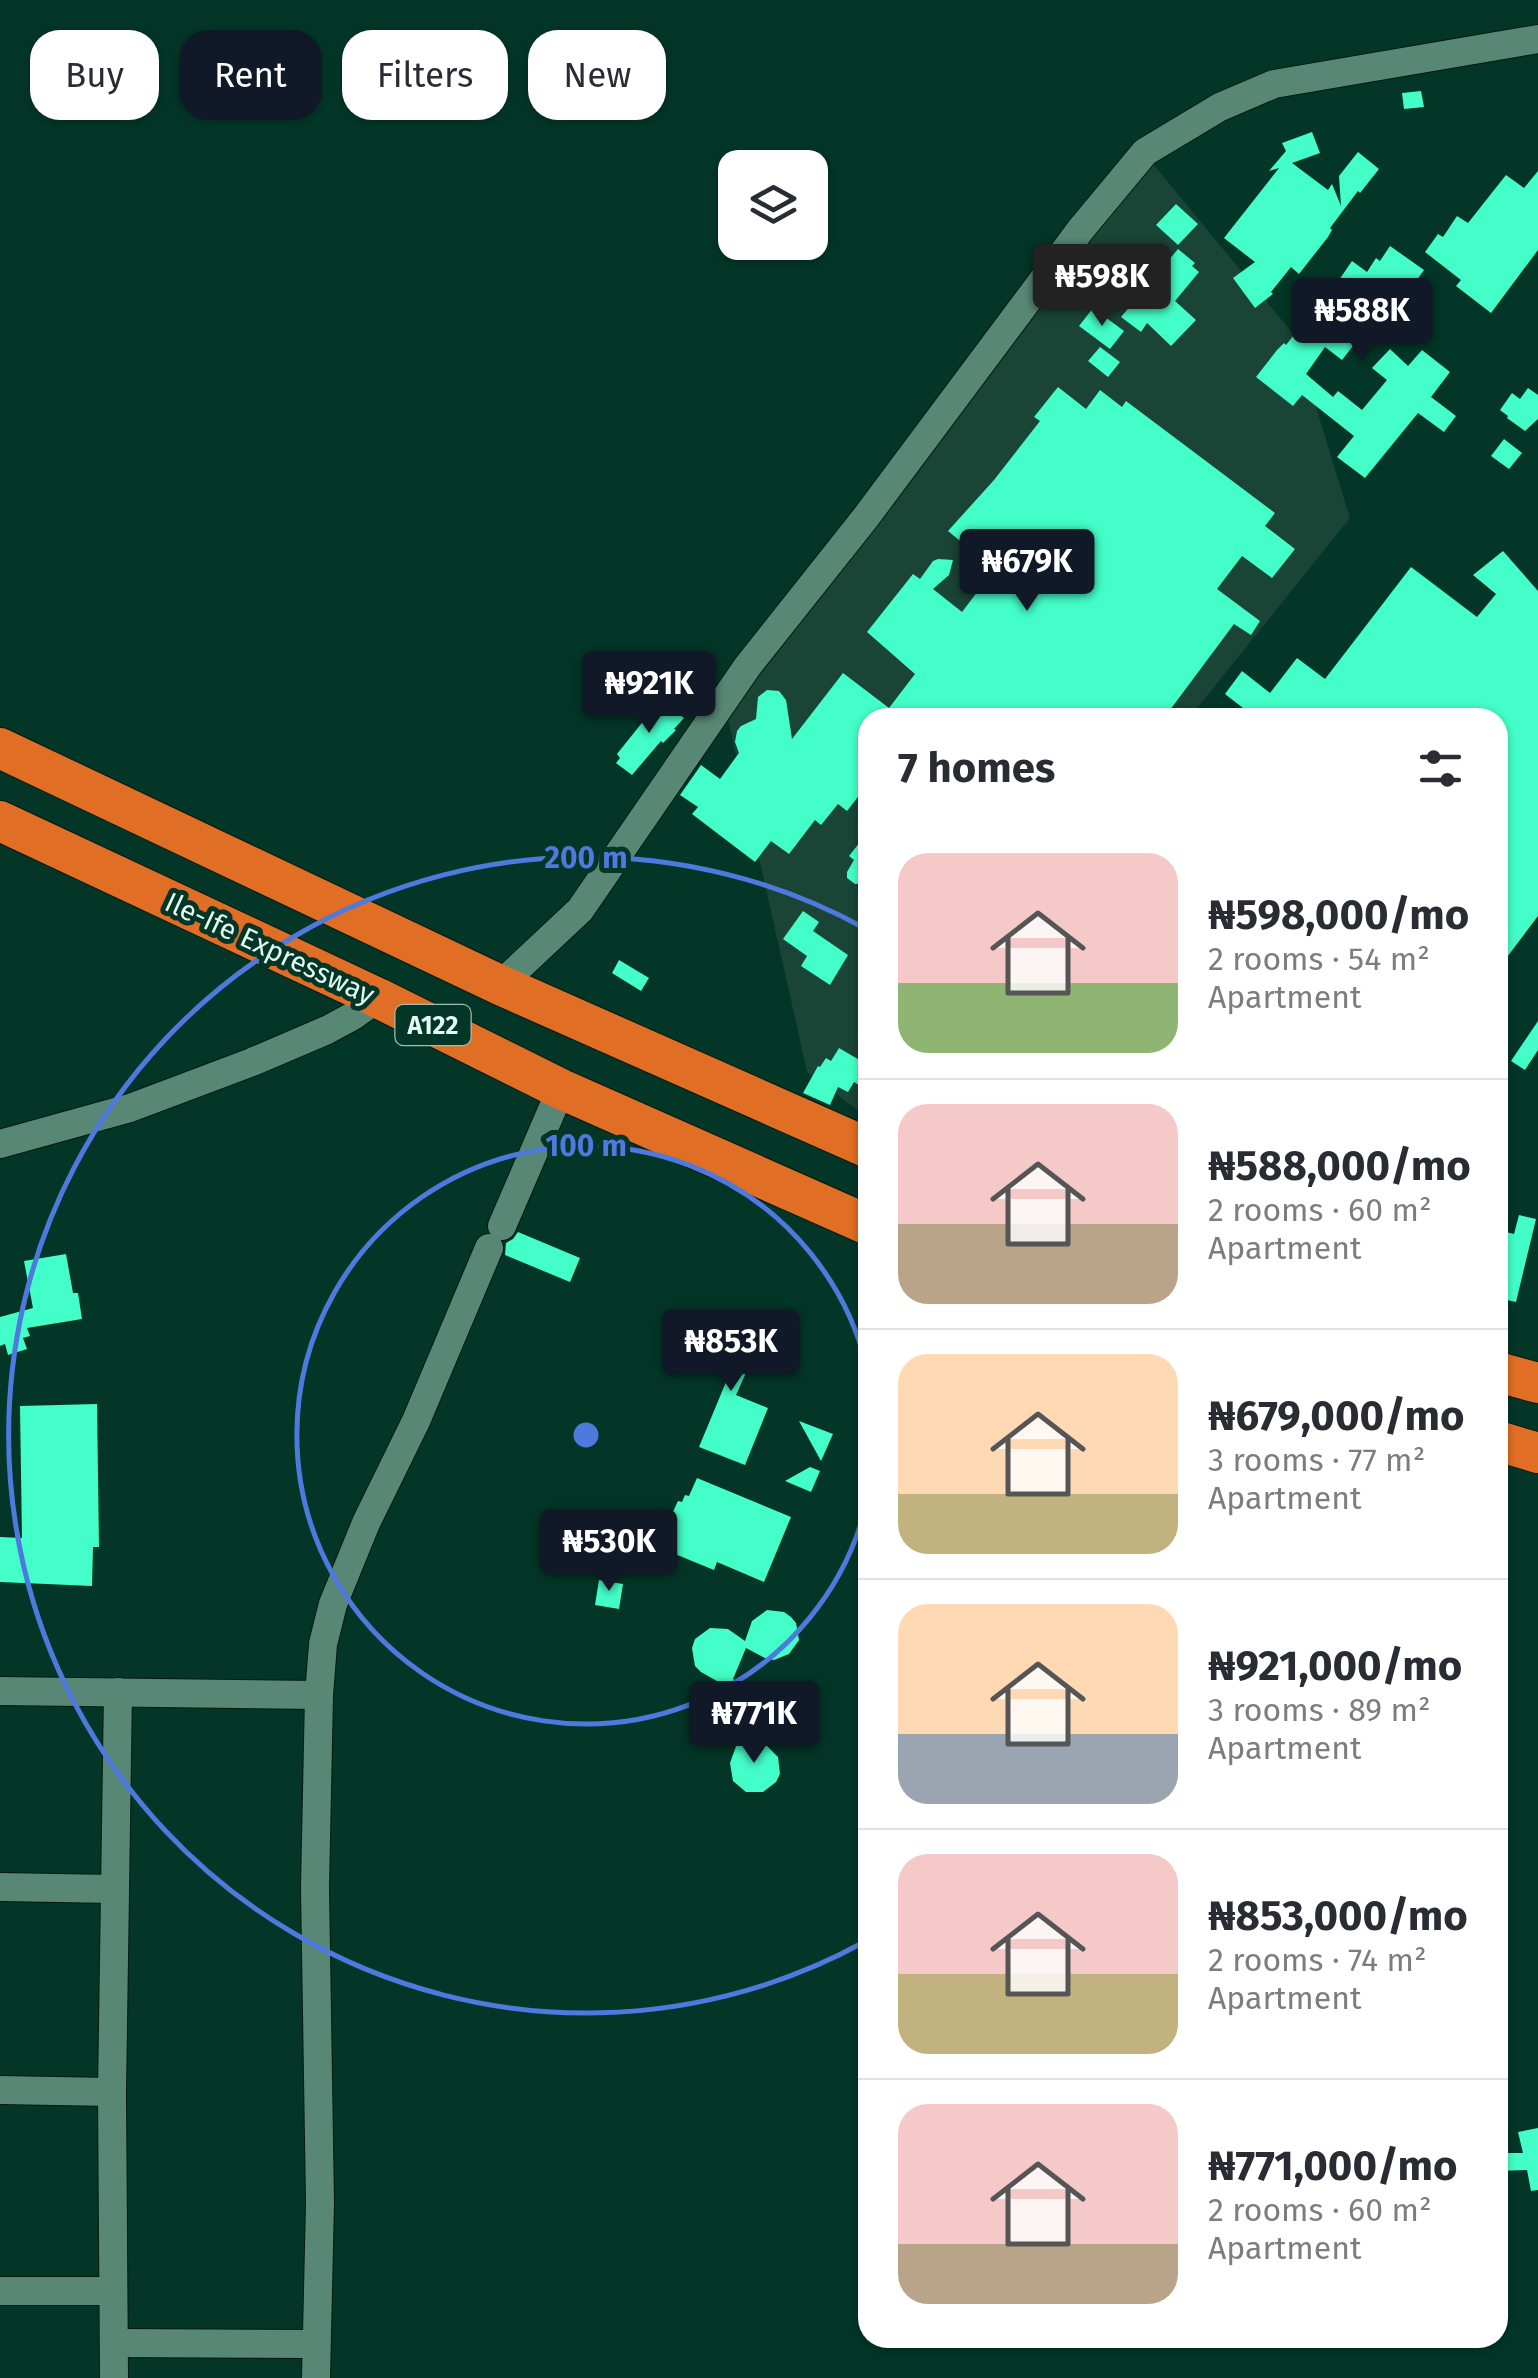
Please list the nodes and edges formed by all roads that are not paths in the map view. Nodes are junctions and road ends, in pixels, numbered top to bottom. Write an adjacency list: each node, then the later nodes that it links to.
1 (1538, 38): 4 (street)
2 (0, 748): 4 (highway, A122)
3 (0, 821): 5 (highway, Ile-Ife Expressway / A122)
4 (500, 986): 8 (highway, A122)
5 (378, 998): 6 (highway, Ile-Ife Expressway / A122); 7 (street)
6 (561, 1089): 9 (highway, Ile-Ife Expressway / A122); 16 (street)
7 (0, 1144)
8 (858, 1144)
9 (858, 1221)
10 (1508, 1375): 11 (highway)
11 (1538, 1384)
12 (1508, 1444): 13 (highway)
13 (1538, 1453)
14 (0, 1691): 15 (street)
15 (118, 1692): 16 (street); 18 (street)
16 (319, 1694): 24 (street)
17 (0, 1887): 18 (street)
18 (114, 1889): 20 (street)
19 (0, 2090): 20 (street)
20 (112, 2092): 22 (street)
21 (0, 2291): 22 (street)
22 (113, 2291): 23 (street)
23 (115, 2343): 24 (street); 25 (street)
24 (316, 2344): 26 (street)
25 (114, 2378)
26 (316, 2378)

